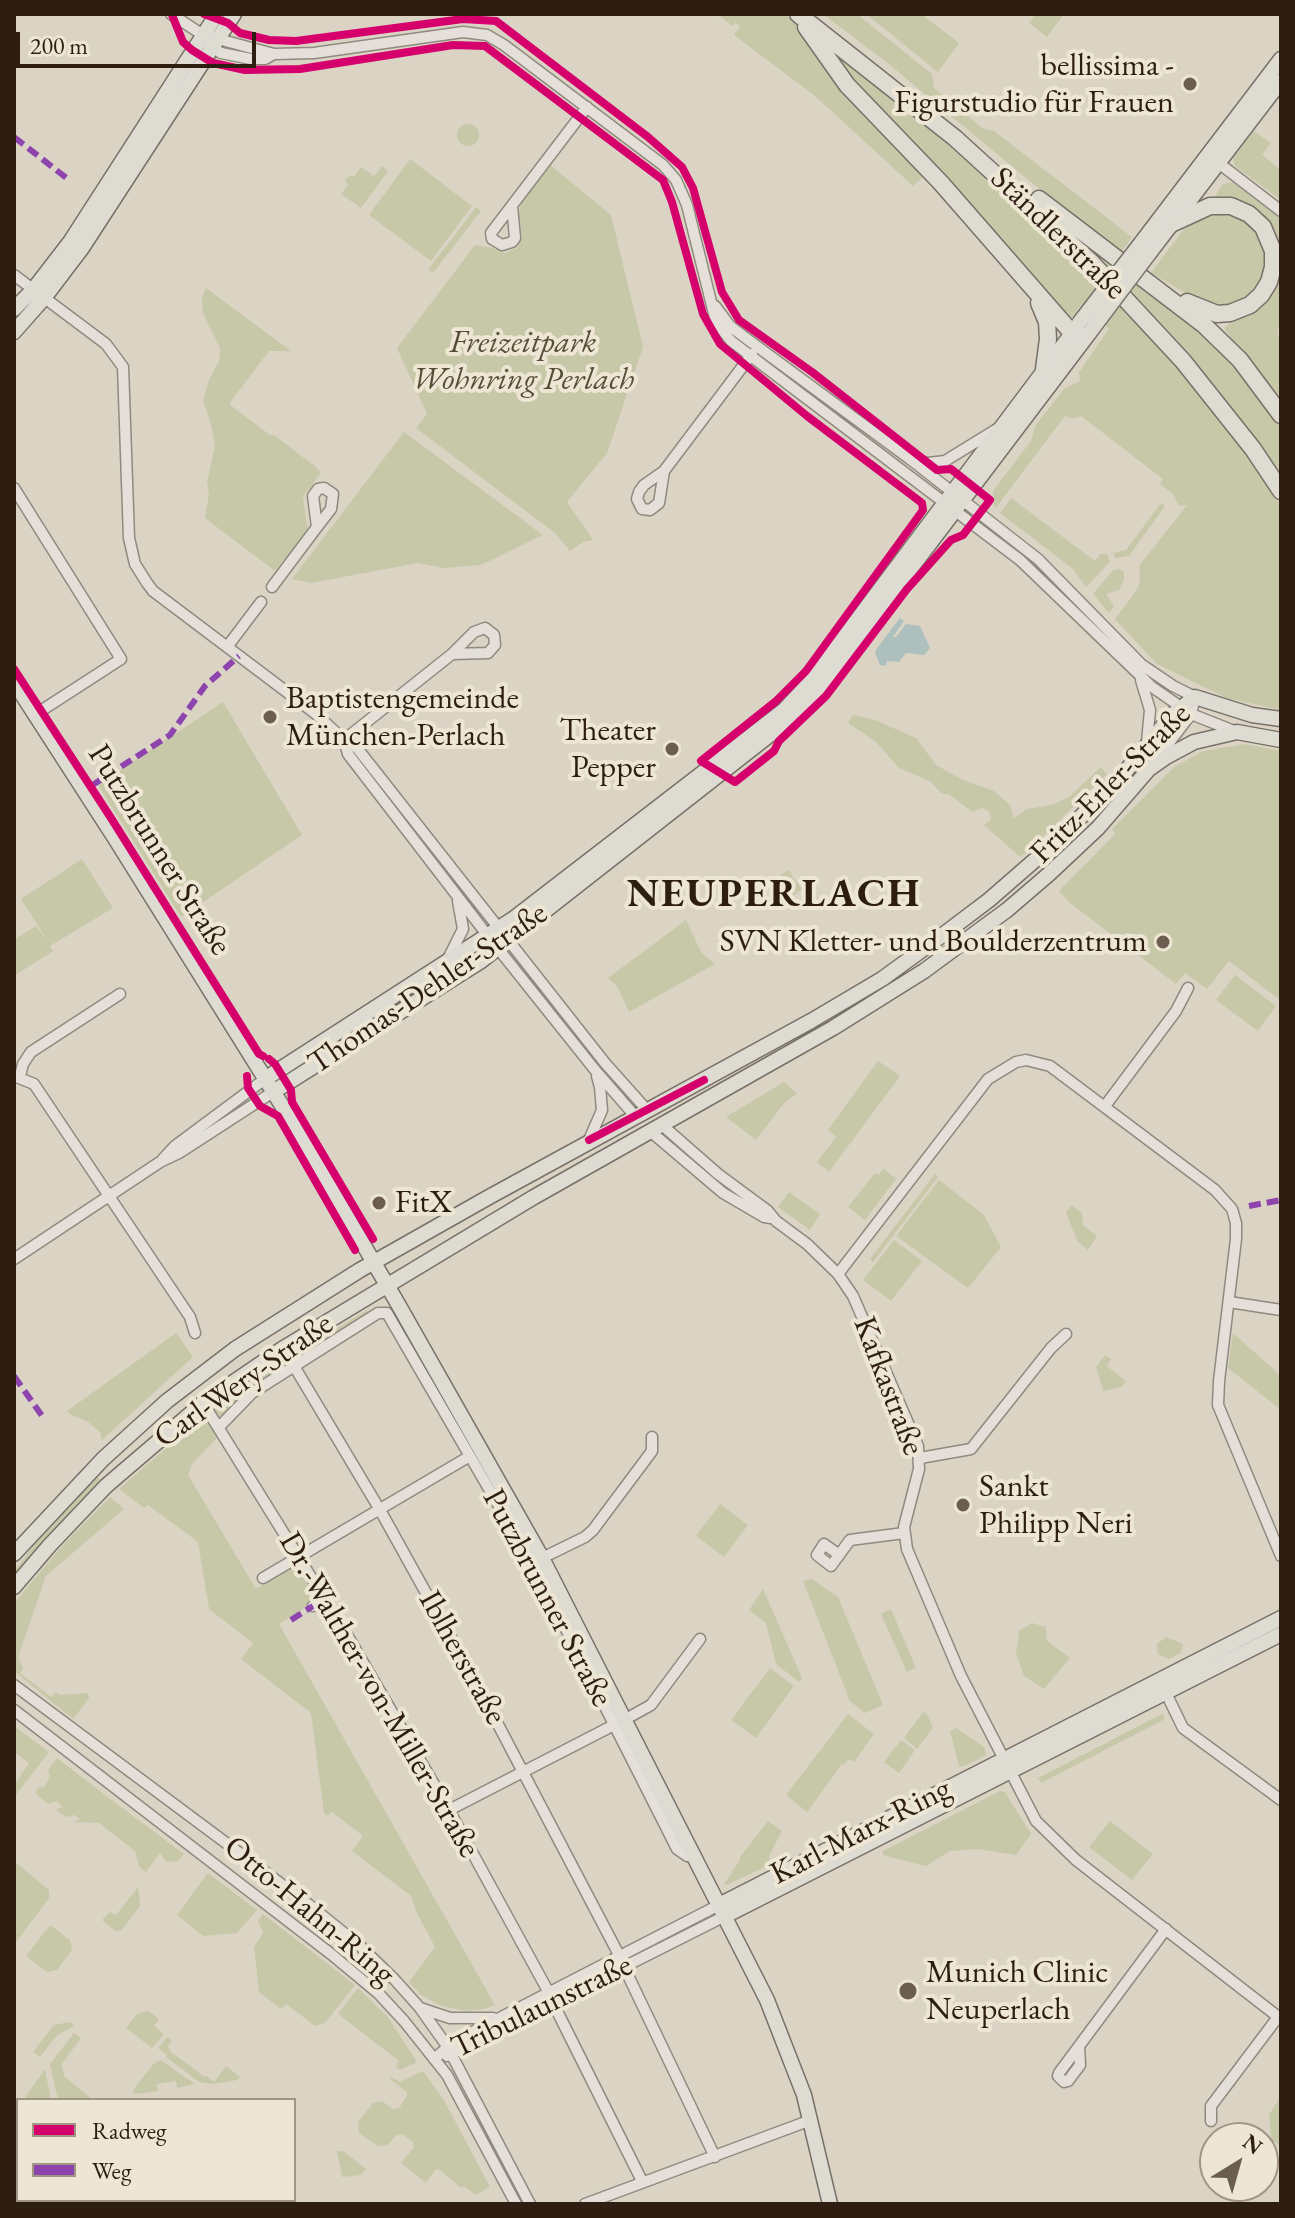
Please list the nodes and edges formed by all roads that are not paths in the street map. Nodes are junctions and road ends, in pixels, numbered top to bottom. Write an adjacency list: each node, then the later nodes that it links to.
1 (171, 14): 5 (street)
2 (217, 14): 5 (main road)
3 (234, 14): 5 (main road)
4 (805, 15): 15 (highway, Ständlerstraße); 16 (highway); 30 (highway, Ständlerstraße)
5 (210, 40): 8 (street); 17 (main road)
6 (1281, 59): 9 (main road)
7 (1281, 81): 9 (main road)
8 (587, 107): 10 (street); 18 (street)
9 (1213, 159): 11 (street); 12 (main road); 13 (main road)
10 (512, 206)
11 (1281, 211)
12 (1171, 224): 13 (main road); 15 (highway)
13 (1146, 247): 15 (main road, bridge)
14 (14, 275): 17 (street)
15 (1134, 275): 20 (main road, bridge); 25 (highway, Ständlerstraße)
16 (1026, 281): 20 (highway); 24 (highway)
17 (38, 294): 19 (main road); 21 (main road); 35 (street)
18 (712, 301): 22 (street); 23 (street)
19 (14, 309)
20 (1082, 331): 24 (main road); 31 (main road)
21 (14, 332)
22 (755, 345): 23 (street); 27 (street)
23 (751, 358): 28 (street); 31 (street)
24 (1044, 369): 26 (main road)
25 (1281, 415)
26 (999, 428): 27 (street); 31 (main road)
27 (910, 459): 31 (street)
28 (664, 471)
29 (14, 488): 41 (street)
30 (1281, 491)
31 (953, 501): 37 (street); 39 (street); 50 (main road, Thomas-Dehler-Straße)
32 (317, 527): 33 (street)
33 (272, 587)
34 (261, 602): 35 (street)
35 (227, 647): 44 (street)
36 (452, 654): 44 (street)
37 (1140, 678): 40 (street); 46 (street)
38 (14, 682): 41 (main road, Putzbrunner Straße)
39 (1195, 697): 40 (main road, Fritz-Erler-Straße); 42 (main road)
40 (1185, 711): 43 (street); 46 (main road, Fritz-Erler-Straße); 47 (street, Fritz-Erler-Straße)
41 (36, 714): 57 (main road, Putzbrunner Straße)
42 (1281, 719)
43 (1237, 732): 45 (main road); 47 (main road)
44 (344, 740): 48 (street); 50 (street)
45 (1281, 740)
46 (1144, 749): 49 (main road, Fritz-Erler-Straße)
47 (1149, 769): 51 (main road, Fritz-Erler-Straße)
48 (452, 889): 50 (street); 52 (street)
49 (948, 931): 51 (main road); 59 (main road, Fritz-Erler-Straße)
50 (498, 938): 52 (main road, Thomas-Dehler-Straße); 55 (street); 57 (main road, Thomas-Dehler-Straße); 59 (street)
51 (952, 952): 60 (main road, Fritz-Erler-Straße)
52 (441, 968): 57 (main road, Thomas-Dehler-Straße)
53 (1188, 988): 58 (street)
54 (120, 994): 56 (street)
55 (595, 1070): 59 (street); 61 (street)
56 (17, 1076): 62 (street)
57 (269, 1086): 62 (street); 64 (main road, Putzbrunner Straße)
58 (1105, 1106): 65 (street); 67 (street)
59 (641, 1113): 60 (main road); 61 (main road, Fritz-Erler-Straße)
60 (656, 1128): 65 (street, Kafkastraße); 66 (main road, Fritz-Erler-Straße)
61 (589, 1140): 64 (main road, Fritz-Erler-Straße)
62 (108, 1196): 63 (street); 71 (street)
63 (14, 1259)
64 (374, 1262): 66 (main road, Putzbrunner Straße); 69 (main road, Carl-Wery-Straße)
65 (838, 1274): 79 (street, Kafkastraße)
66 (387, 1285): 70 (main road, Putzbrunner Straße); 73 (main road, Carl-Wery-Straße)
67 (1229, 1302): 68 (street); 86 (street)
68 (1281, 1310)
69 (274, 1324): 73 (main road); 80 (main road, Carl-Wery-Straße)
70 (405, 1328): 74 (street, Putzbrunner Straße); 78 (street, Putzbrunner Straße); 88 (main road, Putzbrunner Straße)
71 (195, 1333)
72 (1066, 1334): 79 (street)
73 (282, 1349): 75 (main road, Carl-Wery-Straße)
74 (294, 1366): 76 (street); 82 (street, Iblherstraße)
75 (203, 1403): 76 (street, Dr.-Walther-von-Miller-Straße); 81 (main road, Carl-Wery-Straße)
76 (220, 1426): 87 (street, Dr.-Walther-von-Miller-Straße)
77 (652, 1437): 88 (street)
78 (470, 1456): 82 (street); 99 (street, Putzbrunner Straße)
79 (920, 1458): 83 (street, Kafkastraße)
80 (103, 1459): 81 (street); 84 (main road, Carl-Wery-Straße)
81 (106, 1486): 90 (main road, Carl-Wery-Straße)
82 (380, 1510): 87 (street); 101 (street, Iblherstraße)
83 (904, 1533): 85 (street); 100 (street, Kafkastraße)
84 (14, 1554)
85 (838, 1554)
86 (1281, 1556)
87 (300, 1557): 89 (street); 91 (street, Dr.-Walther-von-Miller-Straße)
88 (542, 1558): 99 (main road, Putzbrunner Straße)
89 (263, 1578)
90 (14, 1587)
91 (325, 1599): 92 (street); 103 (street, Dr.-Walther-von-Miller-Straße)
92 (313, 1606)
93 (1281, 1618): 100 (main road, Karl-Marx-Ring)
94 (1281, 1634): 97 (main road, Karl-Marx-Ring)
95 (700, 1639): 99 (street)
96 (14, 1685): 110 (street, Otto-Hahn-Ring)
97 (1166, 1693): 100 (main road, Karl-Marx-Ring); 102 (street)
98 (14, 1710): 115 (street, Otto-Hahn-Ring)
99 (619, 1722): 101 (street); 104 (main road, Putzbrunner Straße)
100 (1006, 1765): 104 (main road, Karl-Marx-Ring); 105 (street, Kafkastraße)
101 (523, 1771): 103 (street); 106 (street, Iblherstraße)
102 (1281, 1800)
103 (449, 1810): 108 (street, Dr.-Walther-von-Miller-Straße)
104 (722, 1910): 106 (street, Tribulaunstraße); 107 (street, Tribulaunstraße); 116 (main road, Putzbrunner Straße)
105 (1166, 1929): 112 (street, Kafkastraße); 113 (street)
106 (619, 1955): 108 (street, Tribulaunstraße)
107 (624, 1967): 109 (street, Tribulaunstraße); 118 (street)
108 (548, 1991): 111 (street, Tribulaunstraße)
109 (553, 2003): 114 (street, Tribulaunstraße); 119 (street)
110 (420, 2008): 111 (street); 114 (street, Otto-Hahn-Ring)
111 (499, 2018): 114 (street, Tribulaunstraße)
112 (1280, 2018): 117 (street)
113 (1079, 2046)
114 (450, 2050): 115 (street, Tribulaunstraße); 121 (street, Otto-Hahn-Ring)
115 (434, 2059): 120 (street, Otto-Hahn-Ring)
116 (811, 2120): 118 (street); 123 (main road, Putzbrunner Straße)
117 (1211, 2121)
118 (715, 2157): 119 (street)
119 (642, 2181): 122 (street)
120 (516, 2204)
121 (530, 2204)
122 (585, 2204)
123 (830, 2204)

